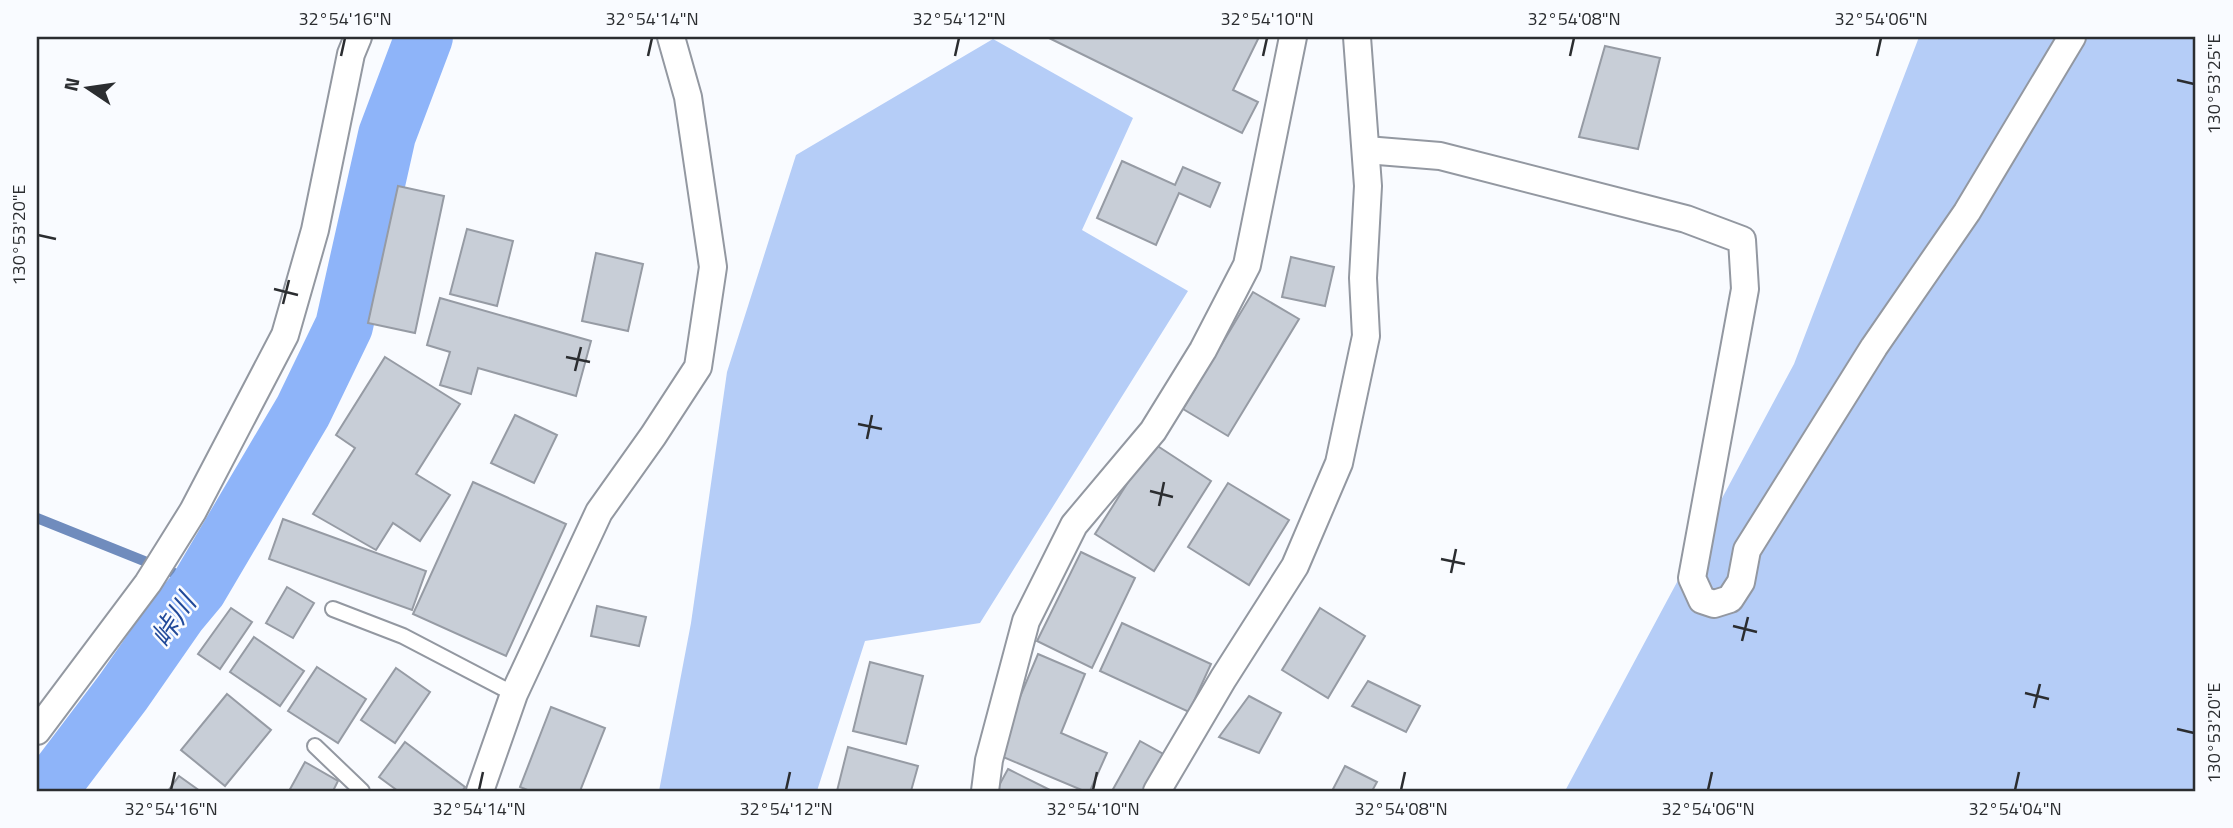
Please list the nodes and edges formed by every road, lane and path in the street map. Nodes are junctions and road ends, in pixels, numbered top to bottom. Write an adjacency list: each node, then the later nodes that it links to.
1 (358, 37): 9 (street)
2 (671, 37): 8 (street)
3 (1293, 37): 13 (street)
4 (1357, 37): 6 (street)
5 (2072, 37): 6 (street)
6 (1366, 150): 14 (street)
7 (333, 609): 8 (lane)
8 (514, 694): 12 (street)
9 (37, 731)
10 (315, 746): 11 (lane)
11 (362, 791)
12 (480, 791)
13 (985, 791)
14 (1157, 791)

